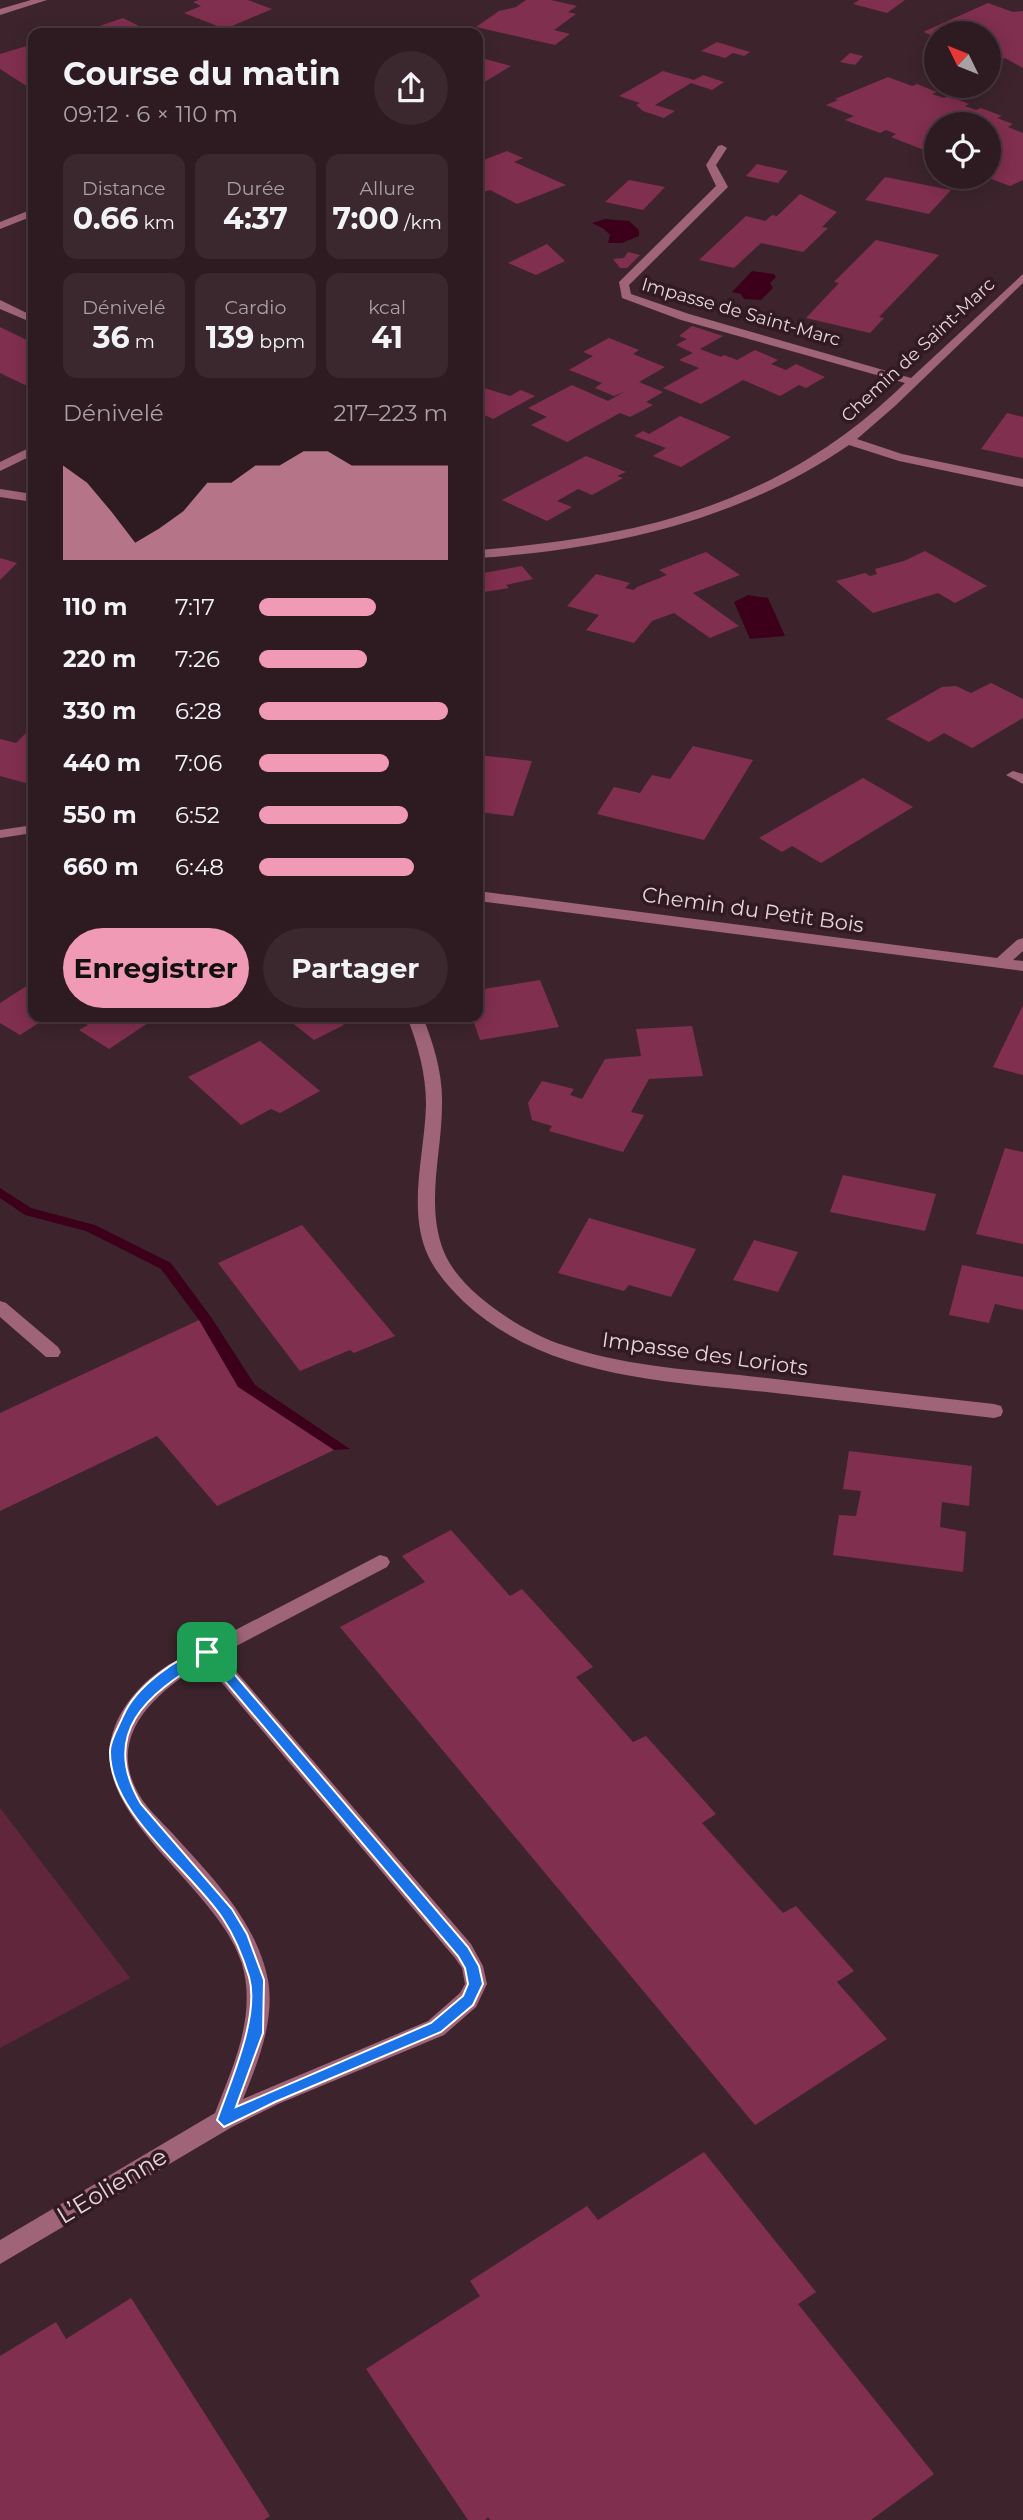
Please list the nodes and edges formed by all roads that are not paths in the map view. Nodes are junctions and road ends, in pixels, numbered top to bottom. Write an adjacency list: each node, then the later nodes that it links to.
1 (42, 0): 2 (street)
2 (0, 12)
3 (722, 148): 9 (street, Impasse de Saint-Marc)
4 (28, 214): 5 (street)
5 (0, 226)
6 (1022, 279): 9 (street, Chemin de Saint-Marc)
7 (0, 304): 8 (street)
8 (28, 318)
9 (913, 382): 10 (street, Chemin de Saint-Marc)
10 (847, 440): 13 (street); 16 (street, Chemin de Saint-Marc)
11 (28, 453): 12 (street)
12 (0, 467)
13 (1023, 483)
14 (0, 493): 15 (street)
15 (28, 497)
16 (483, 554)
17 (28, 830): 18 (street)
18 (0, 834)
19 (483, 897): 21 (street, Chemin du Petit Bois)
20 (1023, 943): 21 (street)
21 (1000, 963): 22 (street, Chemin du Petit Bois)
22 (1023, 966)
23 (416, 1022): 26 (street, Impasse des Loriots)
24 (0, 1307): 25 (street)
25 (52, 1352)
26 (994, 1411)
27 (380, 1562): 28 (street)
28 (207, 1652): 29 (street); 29 (street, L’Eolienne)
29 (224, 2120): 30 (street, L’Eolienne)
30 (0, 2252)

